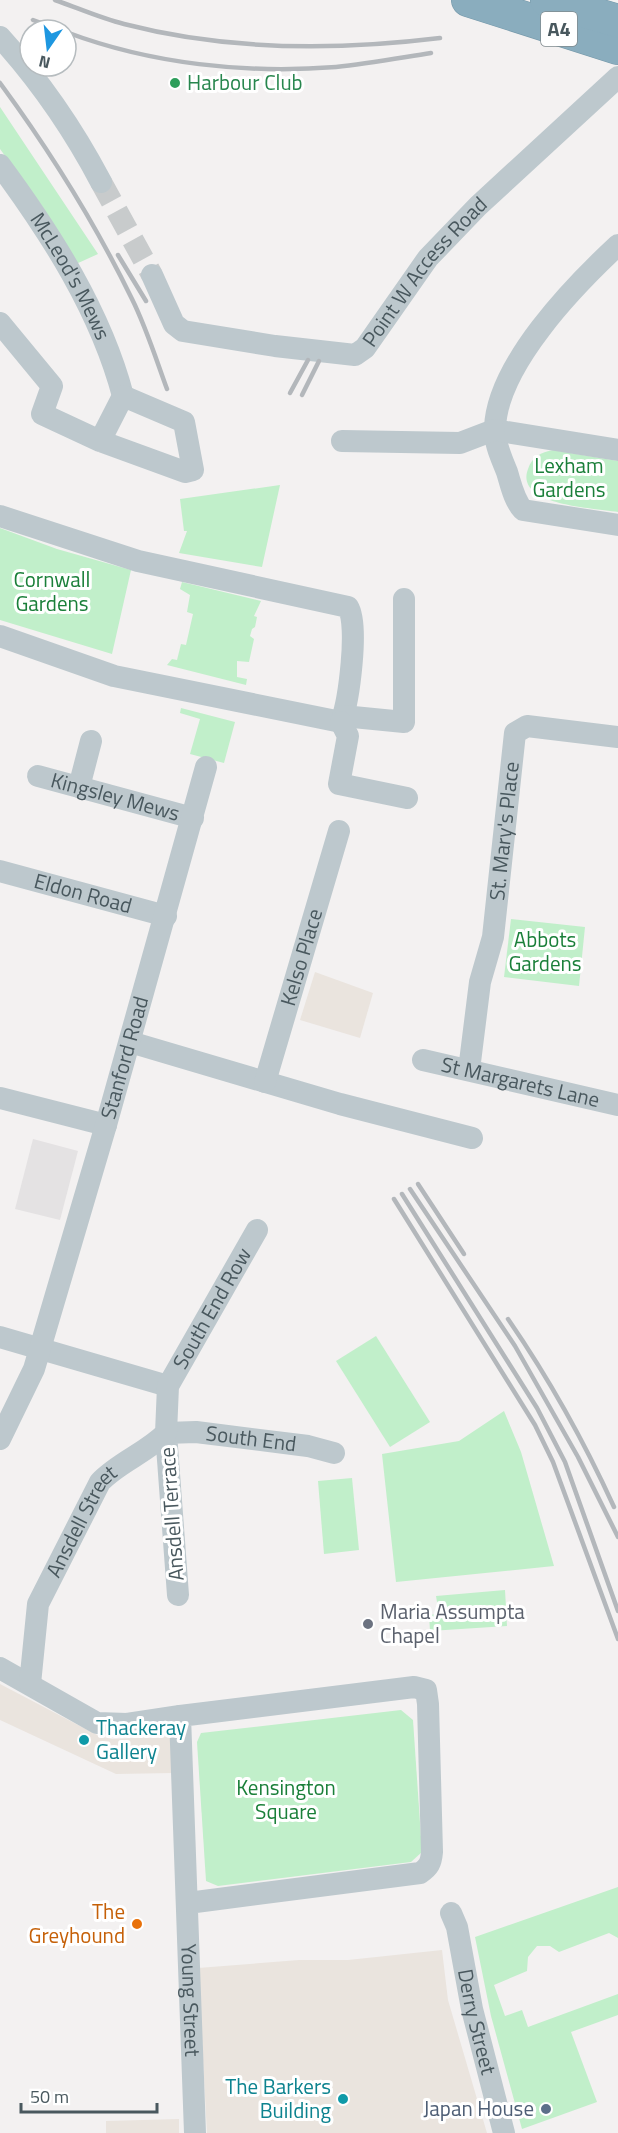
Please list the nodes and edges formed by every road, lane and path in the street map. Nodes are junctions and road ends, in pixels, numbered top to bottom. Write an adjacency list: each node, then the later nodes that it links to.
1 (471, 0): 5 (highway, A4)
2 (547, 0): 3 (highway, A4)
3 (618, 21)
4 (0, 37): 8 (street)
5 (618, 48)
6 (613, 82): 10 (street, Point W Access Road)
7 (0, 165): 12 (street, McLeod's Mews)
8 (101, 182)
9 (618, 245): 13 (street)
10 (152, 275)
11 (3, 331): 14 (street)
12 (123, 396): 14 (street); 14 (street)
13 (494, 430): 15 (street); 16 (street); 18 (street)
14 (100, 441)
15 (342, 441)
16 (618, 450)
17 (0, 516): 21 (street)
18 (618, 525)
19 (404, 599): 21 (street)
20 (0, 636): 21 (street)
21 (342, 719): 27 (street)
22 (618, 737): 34 (street, St. Mary's Place)
23 (91, 741): 26 (street)
24 (206, 767): 28 (street, Stanford Road)
25 (38, 776): 26 (street, Kingsley Mews)
26 (79, 787): 28 (street, Kingsley Mews)
27 (407, 798)
28 (193, 818): 31 (street, Stanford Road)
29 (339, 831): 35 (street, Kelso Place)
30 (0, 871): 31 (street, Eldon Road)
31 (166, 915): 32 (street, Stanford Road)
32 (130, 1042): 35 (street); 38 (street, Stanford Road)
33 (423, 1060): 34 (street, St Margarets Lane)
34 (469, 1070): 37 (street, St Margarets Lane)
35 (266, 1082): 39 (street)
36 (0, 1098): 38 (street)
37 (618, 1105)
38 (106, 1125): 42 (street, Stanford Road)
39 (472, 1138)
40 (257, 1230): 43 (street, South End Row)
41 (0, 1337): 42 (street)
42 (40, 1349): 43 (street); 45 (street, Stanford Road)
43 (168, 1386): 44 (street)
44 (166, 1433): 46 (street, South End); 47 (street, Ansdell Terrace); 49 (street, Ansdell Street)
45 (0, 1439)
46 (334, 1453)
47 (178, 1595)
48 (0, 1668): 49 (street)
49 (30, 1684): 50 (street)
50 (180, 1716): 51 (street); 51 (street)
51 (188, 1903): 53 (street, Young Street)
52 (451, 1913): 54 (street, Derry Street)
53 (195, 2133)
54 (504, 2133)

